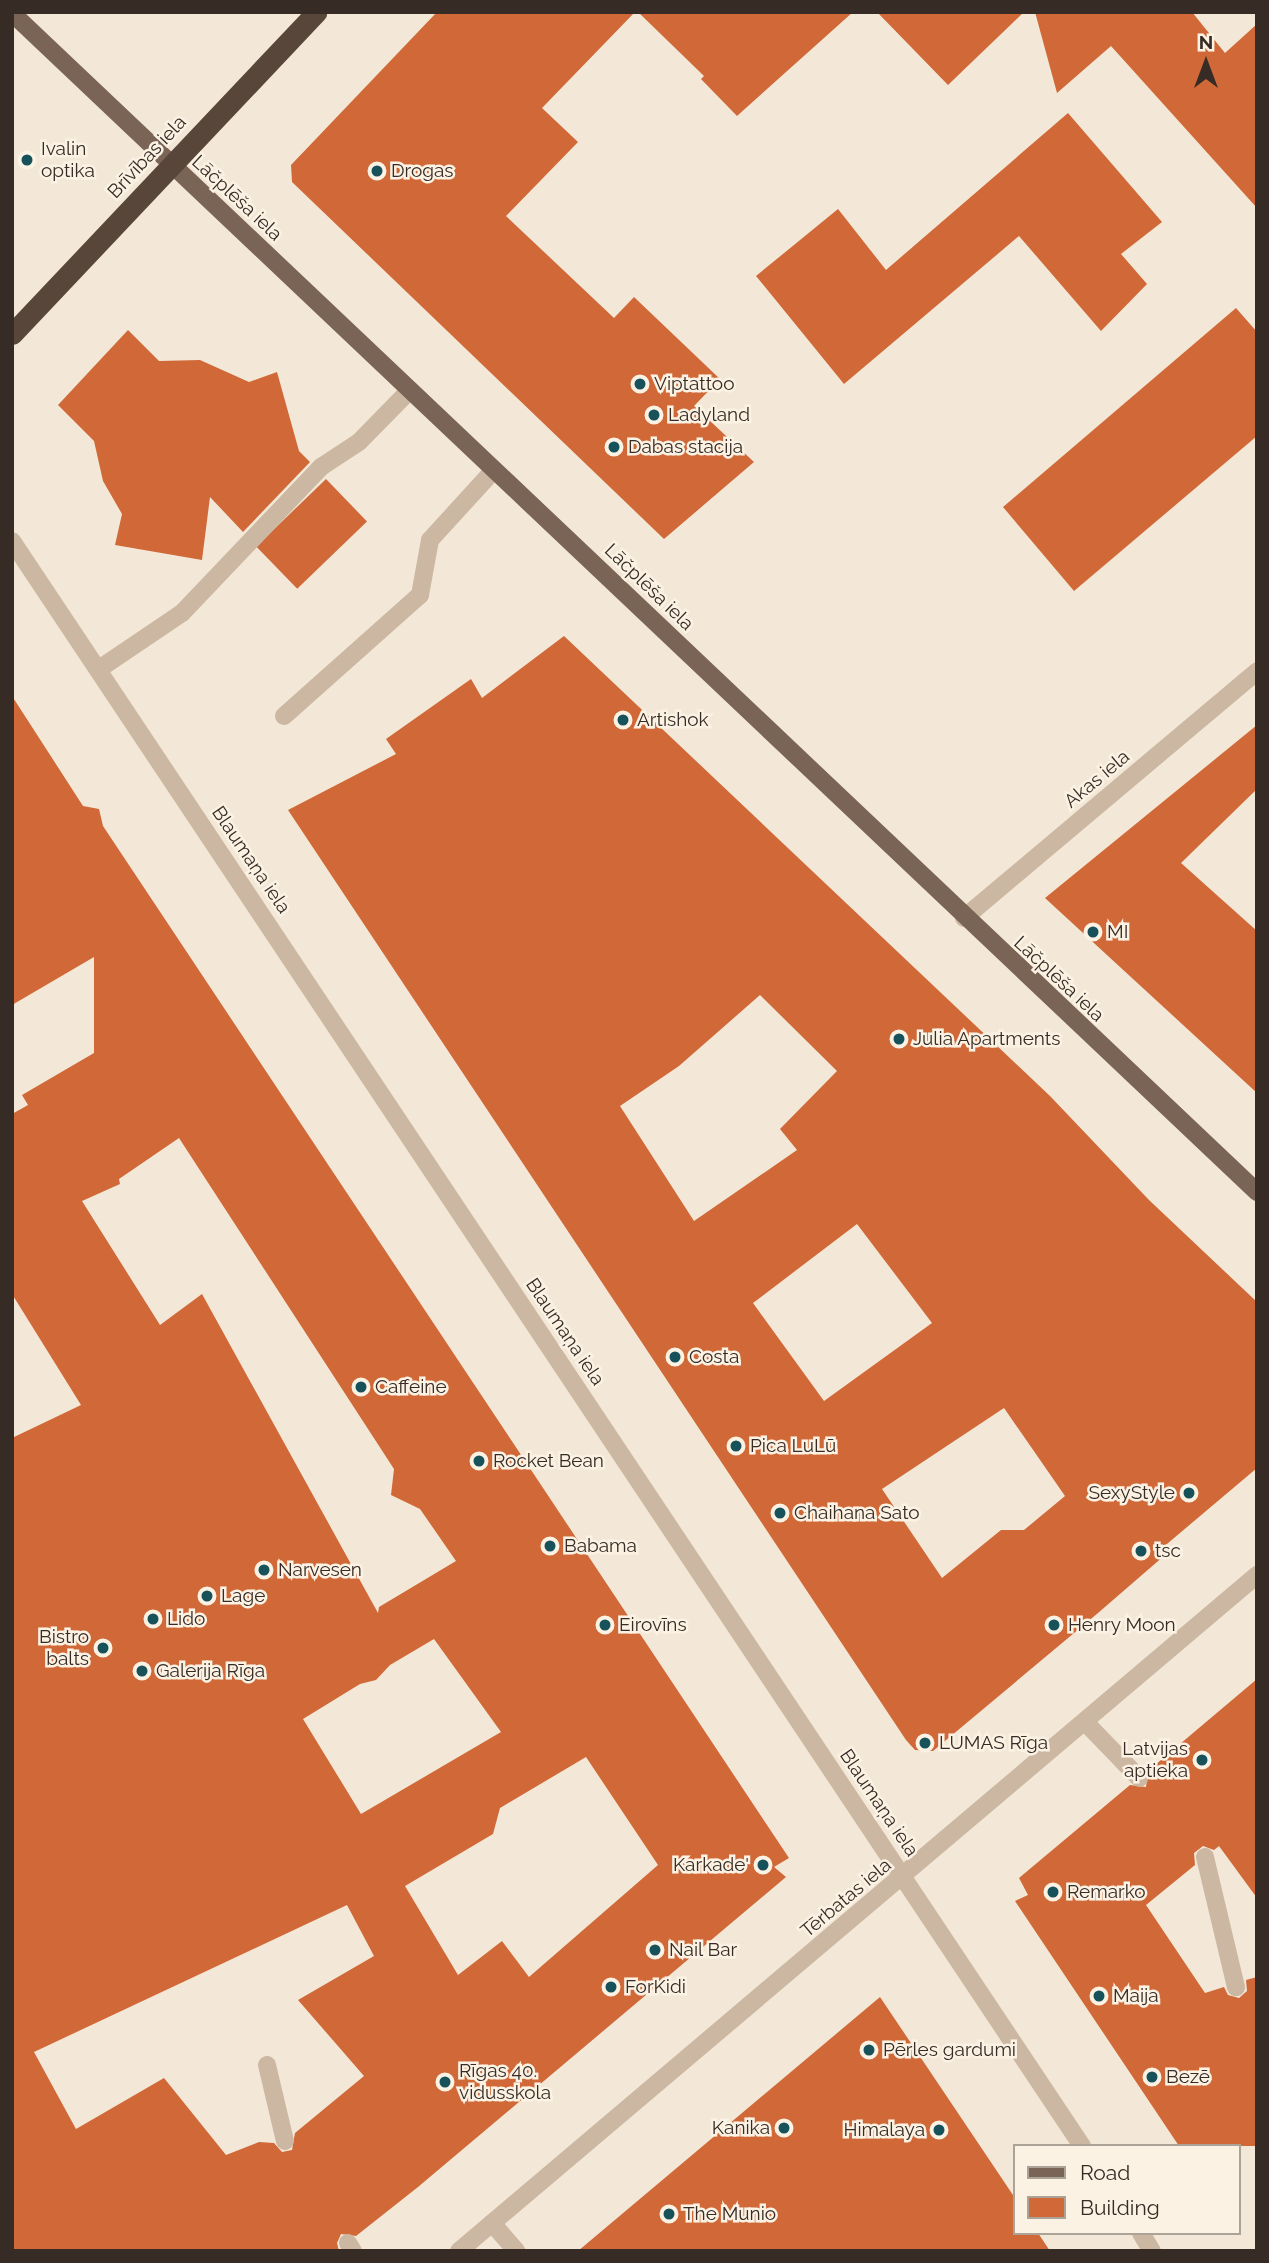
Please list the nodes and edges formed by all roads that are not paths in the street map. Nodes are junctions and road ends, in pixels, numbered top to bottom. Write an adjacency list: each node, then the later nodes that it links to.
1 (316, 12): 3 (highway, Brīvības iela)
2 (12, 13): 3 (main road, Lāčplēša iela)
3 (170, 165): 4 (highway, Brīvības iela); 5 (main road, Lāčplēša iela)
4 (12, 334)
5 (410, 390): 6 (main road, Lāčplēša iela); 8 (street)
6 (494, 470): 10 (street); 11 (main road, Lāčplēša iela)
7 (12, 541): 8 (street, Blaumaņa iela)
8 (99, 669): 17 (street, Blaumaņa iela)
9 (1257, 671): 11 (street, Akas iela)
10 (284, 716)
11 (964, 918): 12 (main road, Lāčplēša iela)
12 (1257, 1192)
13 (1257, 1575): 14 (street, Tērbatas iela)
14 (1085, 1722): 15 (street); 17 (street, Tērbatas iela)
15 (1139, 1778)
16 (1205, 1857): 18 (street)
17 (903, 1877): 21 (street, Blaumaņa iela); 22 (street, Tērbatas iela)
18 (1236, 1987)
19 (267, 2066): 20 (street)
20 (285, 2141)
21 (1081, 2144)
22 (492, 2223): 24 (street, Tērbatas iela); 25 (street)
23 (1142, 2235): 26 (street)
24 (459, 2251)
25 (516, 2251)
26 (1152, 2251)

